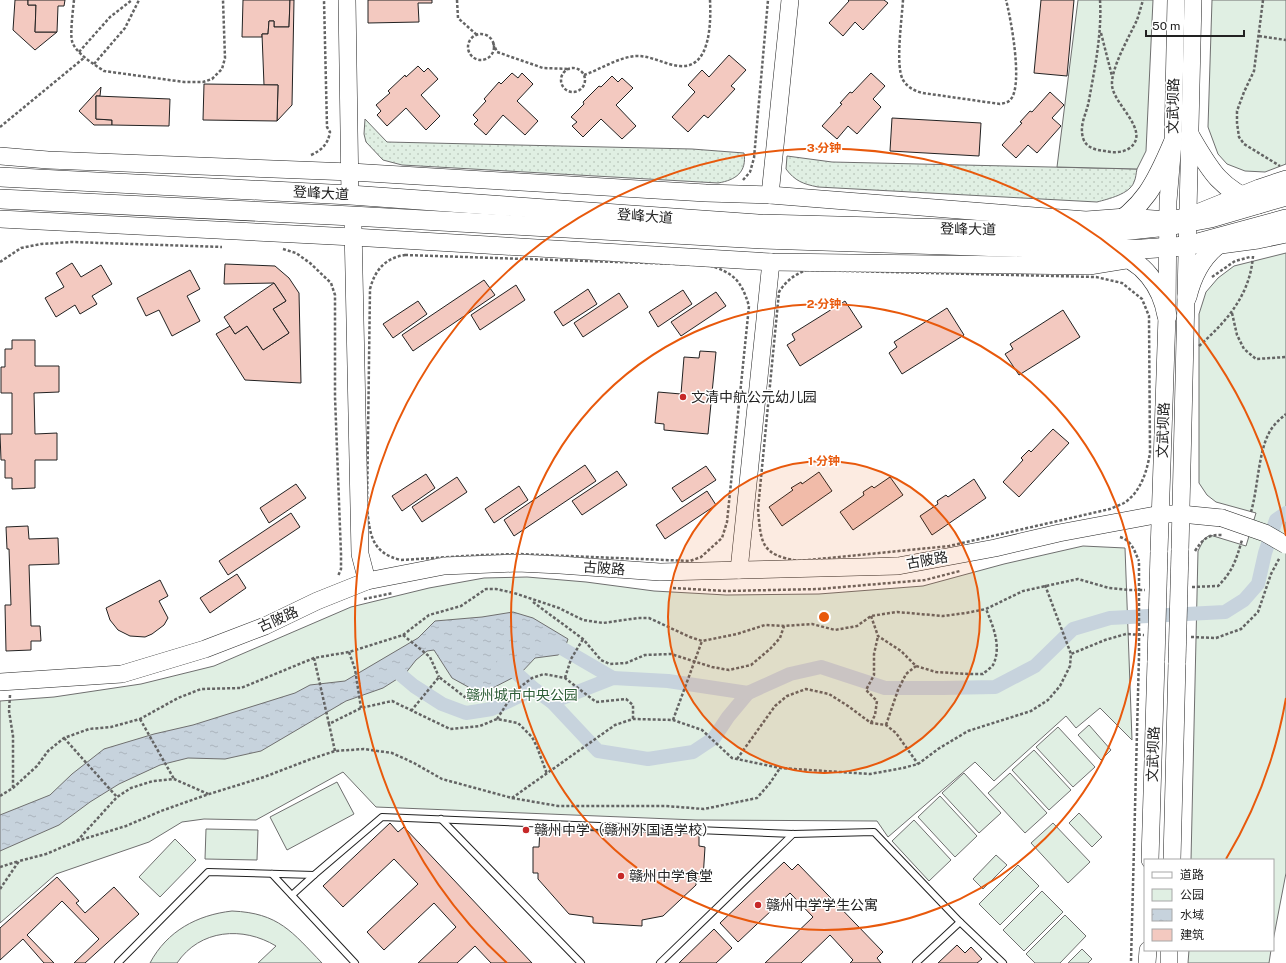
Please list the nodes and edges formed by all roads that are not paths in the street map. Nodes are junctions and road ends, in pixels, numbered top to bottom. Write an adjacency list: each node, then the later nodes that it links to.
1 (347, 0): 8 (street)
2 (790, 0): 12 (street)
3 (1176, 0): 6 (street, 文武坝路)
4 (1193, 0): 5 (street, 文武坝路)
5 (1190, 136): 13 (main road); 21 (street, 文武坝路)
6 (1173, 143): 18 (main road); 22 (street, 文武坝路)
7 (0, 156): 8 (street)
8 (351, 172): 11 (street); 12 (street)
9 (0, 177): 11 (main road, 登峰大道)
10 (1286, 178): 13 (street)
11 (350, 195): 26 (main road, 登峰大道)
12 (770, 195): 18 (street)
13 (1239, 196): 16 (main road); 21 (street)
14 (1286, 196): 16 (main road, 登峰大道)
15 (0, 199): 17 (main road, 登峰大道)
16 (1258, 204): 21 (main road, 登峰大道)
17 (352, 216): 25 (street); 26 (main road, 登峰大道)
18 (1126, 217): 22 (street); 26 (main road)
19 (1286, 218): 23 (main road, 登峰大道)
20 (0, 219): 25 (street)
21 (1187, 220): 22 (main road, 登峰大道); 28 (street, 文武坝路)
22 (1168, 223): 26 (main road, 登峰大道); 29 (street, 文武坝路)
23 (1247, 230): 27 (main road); 28 (main road, 登峰大道)
24 (1286, 234): 27 (street)
25 (353, 237): 31 (street); 38 (street)
26 (1100, 241): 29 (main road, 登峰大道); 30 (main road)
27 (1217, 246): 28 (street); 32 (main road)
28 (1187, 248): 29 (main road, 登峰大道); 32 (street, 文武坝路)
29 (1168, 250): 30 (street); 33 (street, 文武坝路)
30 (1129, 259): 31 (street); 33 (main road)
31 (772, 262): 37 (street)
32 (1187, 297): 35 (street, 文武坝路)
33 (1167, 316): 34 (street, 文武坝路)
34 (1160, 514): 35 (street, 古陂路); 37 (street, 古陂路); 42 (street, 文武坝路, bridge)
35 (1181, 514): 36 (street, 古陂路, bridge); 43 (street, 文武坝路, bridge)
36 (1284, 548)
37 (739, 570): 38 (street, 古陂路)
38 (368, 581): 39 (street, 古陂路)
39 (9, 691)
40 (441, 819): 41 (lane); 45 (lane); 52 (lane)
41 (793, 834): 47 (lane); 53 (lane)
42 (1150, 859)
43 (1172, 859)
44 (272, 874): 45 (lane); 46 (lane); 50 (lane)
45 (314, 875): 46 (lane)
46 (292, 895): 51 (lane)
47 (960, 922): 54 (lane); 55 (lane)
48 (1148, 951): 56 (street)
49 (1169, 951): 57 (street)
50 (118, 963)
51 (355, 963)
52 (581, 963)
53 (660, 963)
54 (916, 963)
55 (1003, 963)
56 (1148, 963)
57 (1169, 963)

